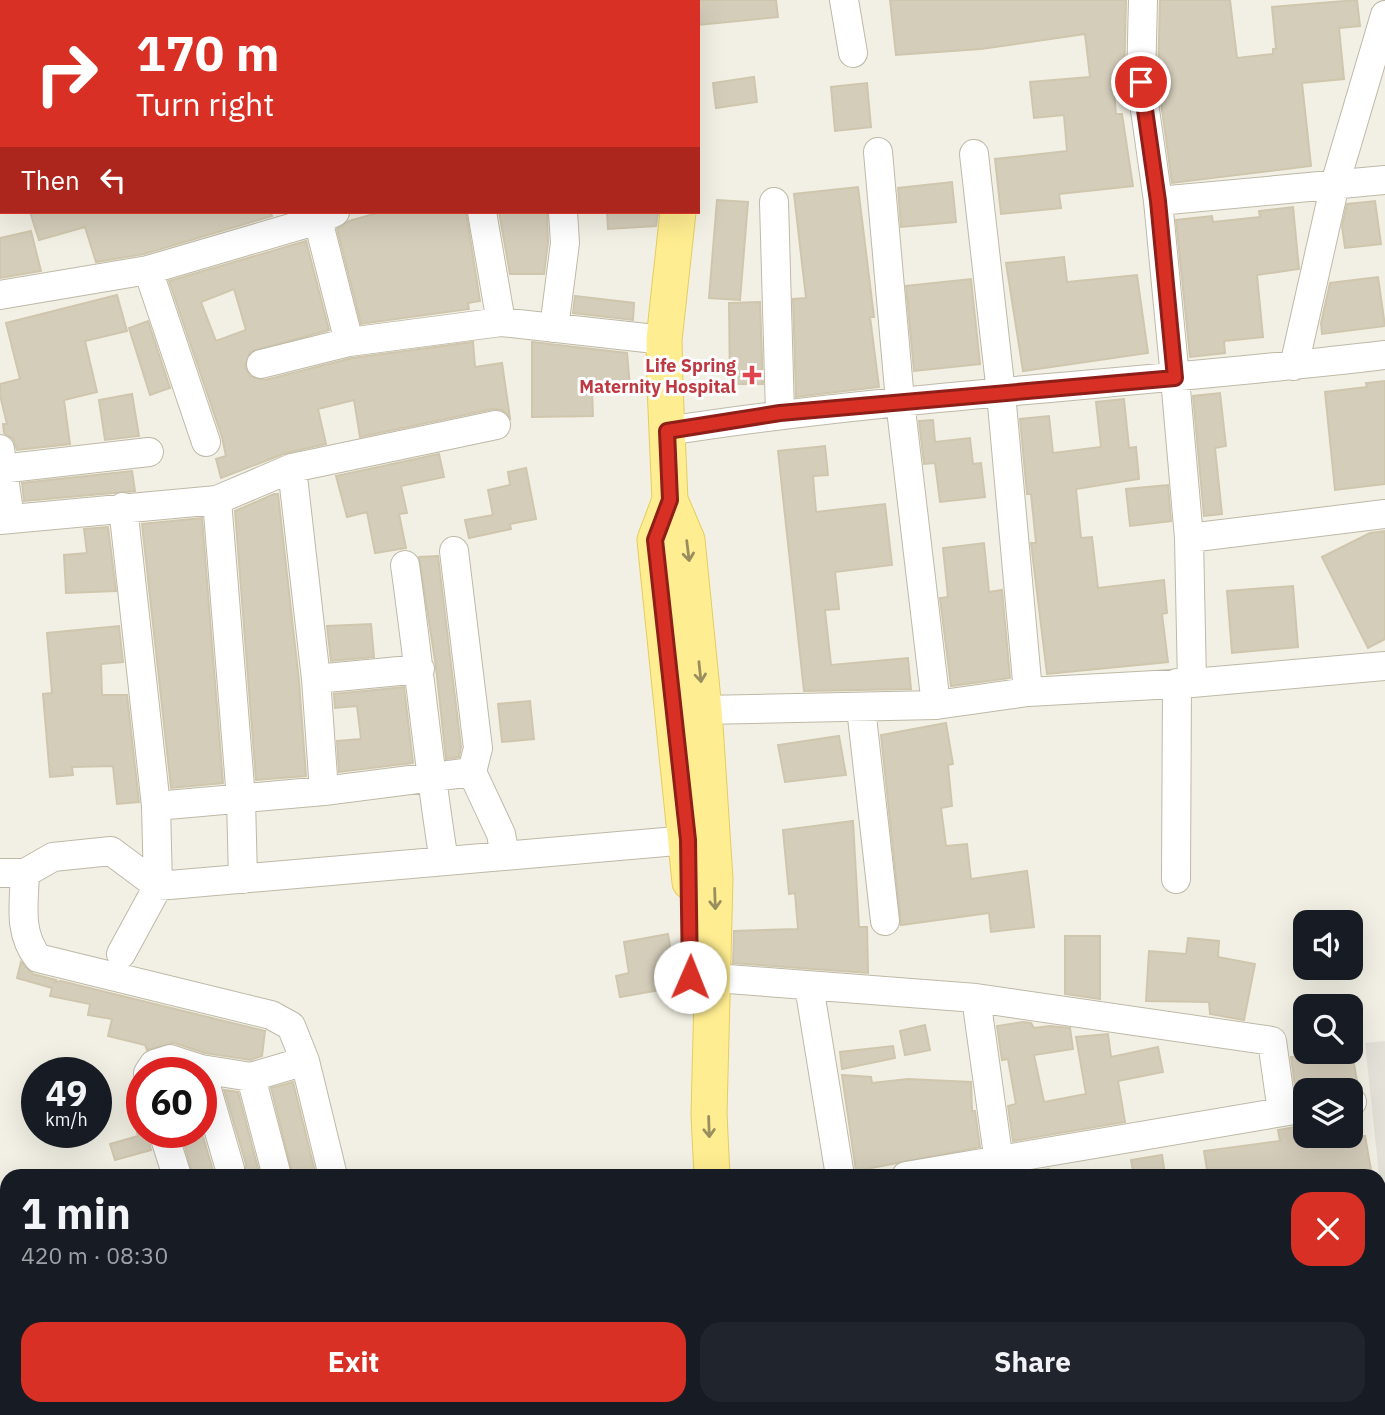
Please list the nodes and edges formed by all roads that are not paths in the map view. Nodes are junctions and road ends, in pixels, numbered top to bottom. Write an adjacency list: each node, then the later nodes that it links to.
1 (844, 0): 4 (street)
2 (1143, 0): 9 (street)
3 (1385, 15): 8 (street)
4 (853, 53)
5 (878, 152): 27 (street)
6 (974, 154): 26 (street)
7 (1385, 180): 8 (street)
8 (1335, 184): 9 (street); 24 (street)
9 (1158, 201): 25 (street)
10 (774, 202): 28 (street)
11 (482, 214): 18 (street)
12 (563, 214): 19 (street)
13 (678, 214): 20 (main road)
14 (326, 216): 15 (street); 21 (street)
15 (287, 220): 16 (street)
16 (148, 270): 17 (street); 31 (street)
17 (0, 295)
18 (501, 322): 19 (street); 21 (street)
19 (554, 328): 20 (street)
20 (664, 340): 30 (main road)
21 (349, 342): 23 (street)
22 (1385, 355): 24 (street)
23 (261, 365)
24 (1294, 366): 25 (street)
25 (1175, 378): 26 (street); 40 (street)
26 (1001, 393): 27 (street); 47 (street)
27 (900, 401): 28 (street); 48 (street)
28 (780, 413): 30 (street)
29 (496, 425): 34 (street)
30 (667, 431): 36 (main road)
31 (206, 442)
32 (149, 452): 33 (street)
33 (1, 462): 39 (street)
34 (292, 468): 35 (street); 45 (street)
35 (217, 500): 37 (street); 54 (street)
36 (670, 500): 50 (main road, one-way to 50); 56 (main road)
37 (124, 507): 39 (street); 55 (street)
38 (1385, 514): 40 (street)
39 (5, 519)
40 (1189, 538): 46 (street)
41 (454, 551): 51 (street)
42 (405, 565): 44 (street)
43 (1385, 666): 46 (street)
44 (420, 669): 45 (street); 52 (street)
45 (316, 679): 53 (street)
46 (1185, 683): 47 (street); 61 (street)
47 (1028, 692): 48 (street)
48 (936, 705): 49 (street)
49 (861, 708): 50 (street); 63 (street)
50 (704, 710): 65 (main road, one-way to 65)
51 (472, 772): 52 (street); 57 (street)
52 (430, 779): 53 (street); 58 (street)
53 (324, 792): 54 (street)
54 (241, 799): 55 (street); 60 (street)
55 (156, 806): 62 (street)
56 (688, 840): 57 (street); 80 (main road)
57 (505, 856): 58 (street)
58 (444, 861): 60 (street)
59 (12, 873): 62 (street); 68 (street)
60 (243, 879): 62 (street)
61 (1176, 879)
62 (158, 886): 64 (street)
63 (885, 921)
64 (121, 954)
65 (715, 978): 66 (street); 81 (main road, one-way to 81)
66 (809, 986): 67 (street); 82 (street)
67 (976, 998): 71 (street); 75 (street)
68 (305, 1061): 70 (street); 79 (street)
69 (217, 1072): 70 (street)
70 (251, 1077): 78 (street)
71 (1293, 1107)
72 (1293, 1110): 75 (street)
73 (217, 1124): 76 (street)
74 (168, 1148): 77 (street)
75 (999, 1163): 83 (street)
76 (230, 1168)
77 (175, 1169)
78 (276, 1169)
79 (331, 1169)
80 (687, 1169)
81 (712, 1169)
82 (839, 1169)
83 (956, 1169)

